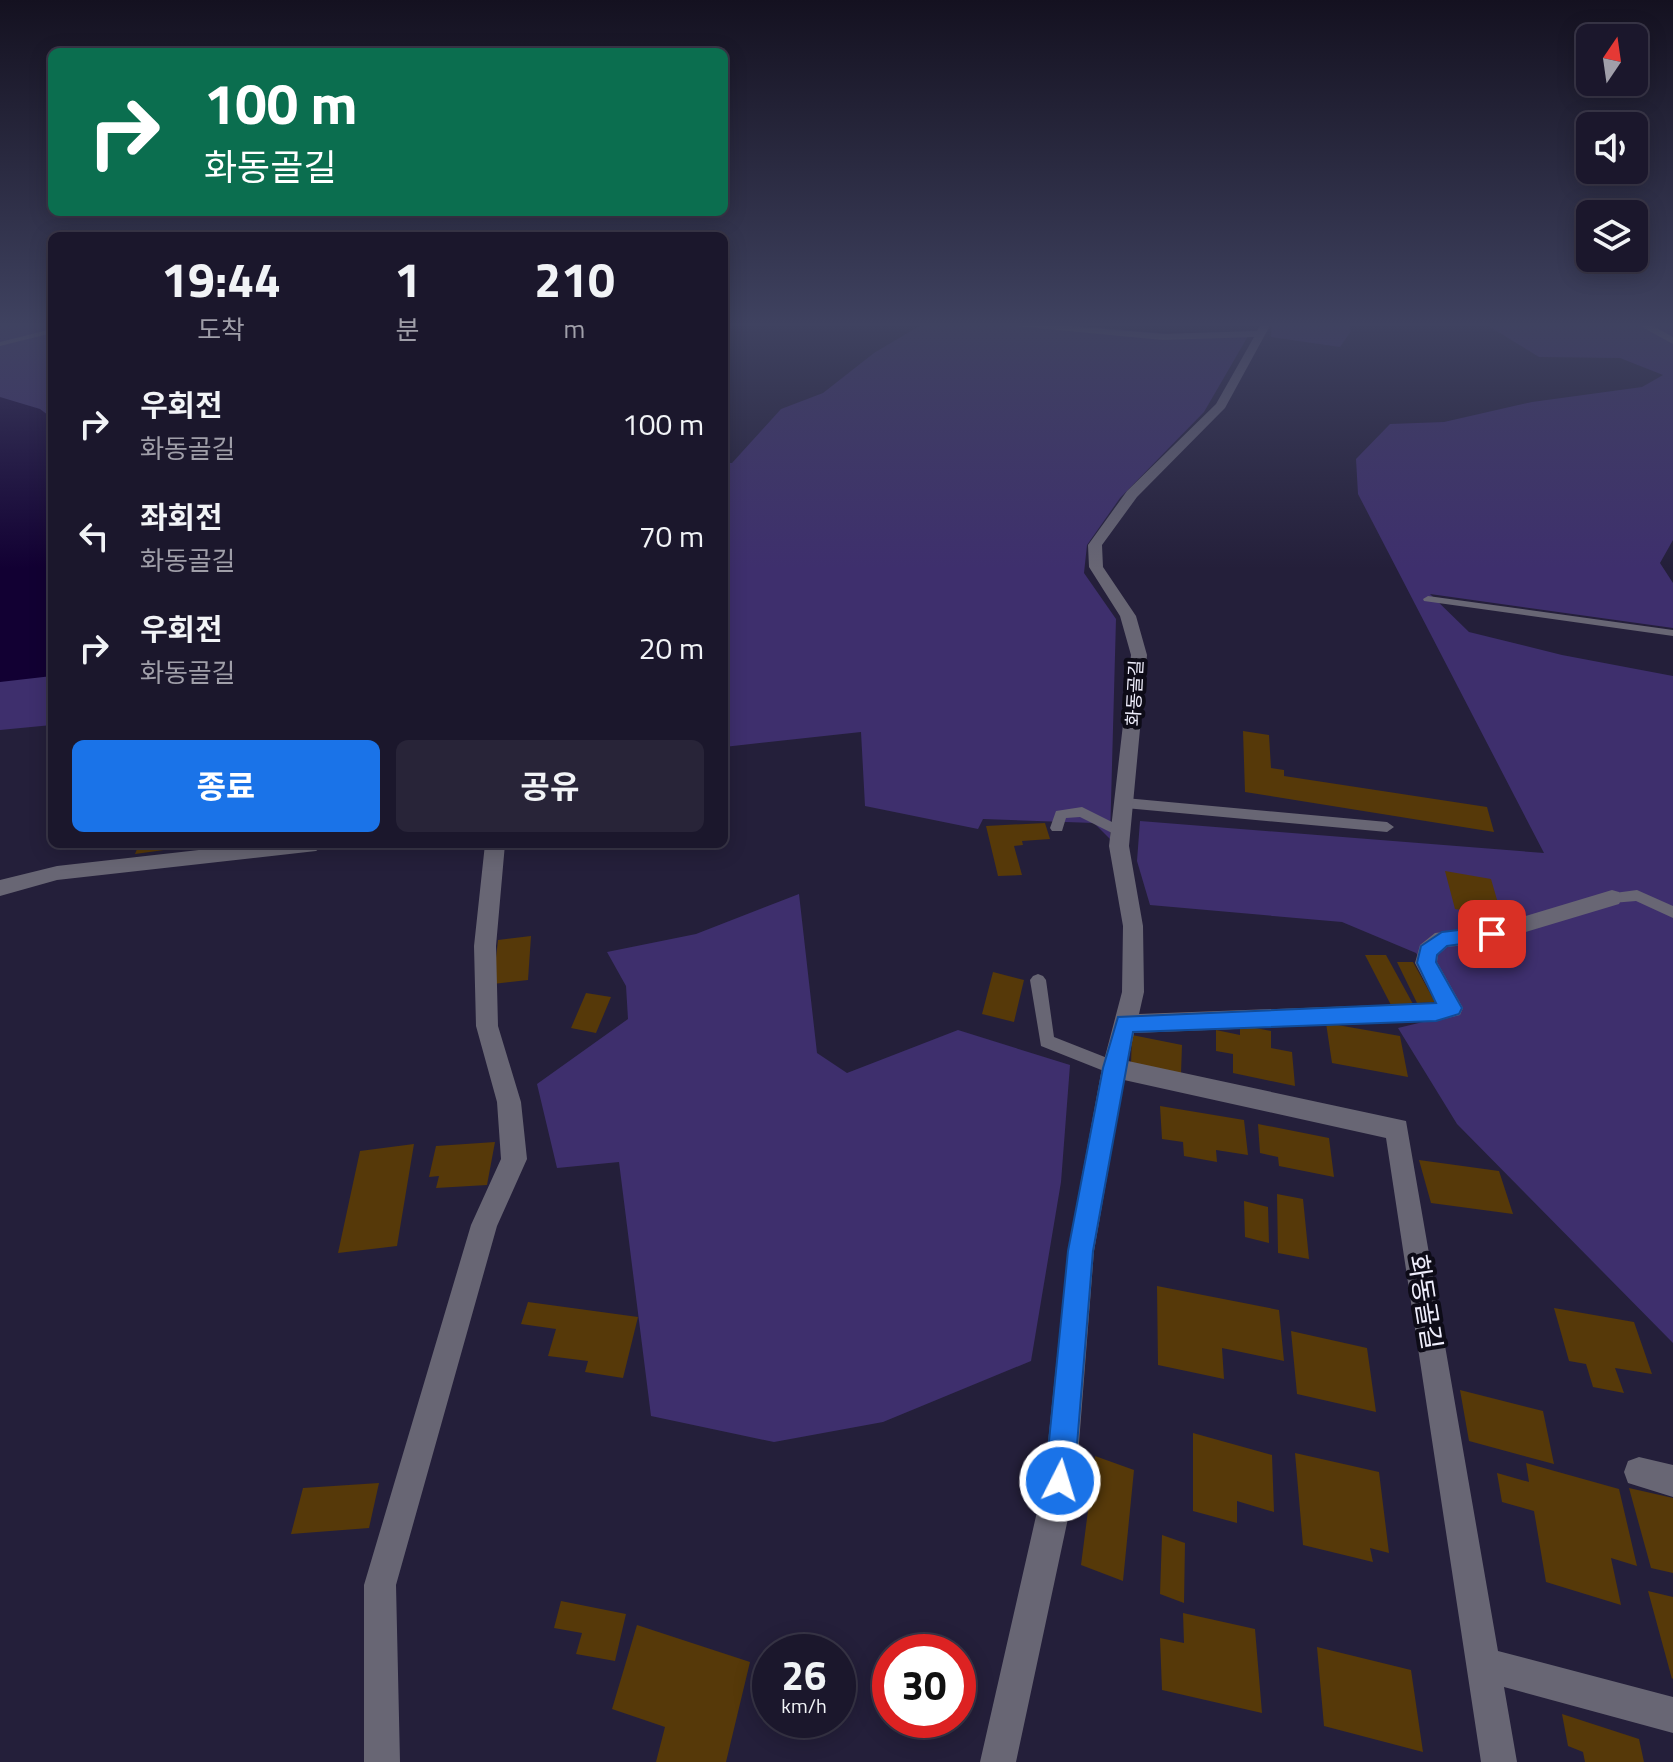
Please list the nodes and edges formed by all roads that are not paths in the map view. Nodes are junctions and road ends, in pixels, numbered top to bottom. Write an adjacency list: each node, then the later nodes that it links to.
1 (1222, 404): 4 (street, 화동골길)
2 (1428, 599): 3 (lane)
3 (1673, 633)
4 (1125, 803): 5 (lane); 7 (street, 화동골길)
5 (1387, 827)
6 (1057, 828): 7 (lane)
7 (1121, 832): 14 (street, 화동골길)
8 (280, 848): 10 (street)
9 (495, 848): 20 (street)
10 (0, 888)
11 (1612, 898): 12 (lane); 14 (street)
12 (1673, 912)
13 (1038, 980): 15 (lane)
14 (1125, 1024): 15 (street, 화동골길)
15 (1114, 1068): 18 (street, 화동골길); 21 (street, 화동골길)
16 (1639, 1472): 17 (street)
17 (1673, 1481)
18 (1483, 1664): 19 (street); 22 (street, 화동골길)
19 (1673, 1715)
20 (382, 1762)
21 (998, 1762)
22 (1499, 1762)

